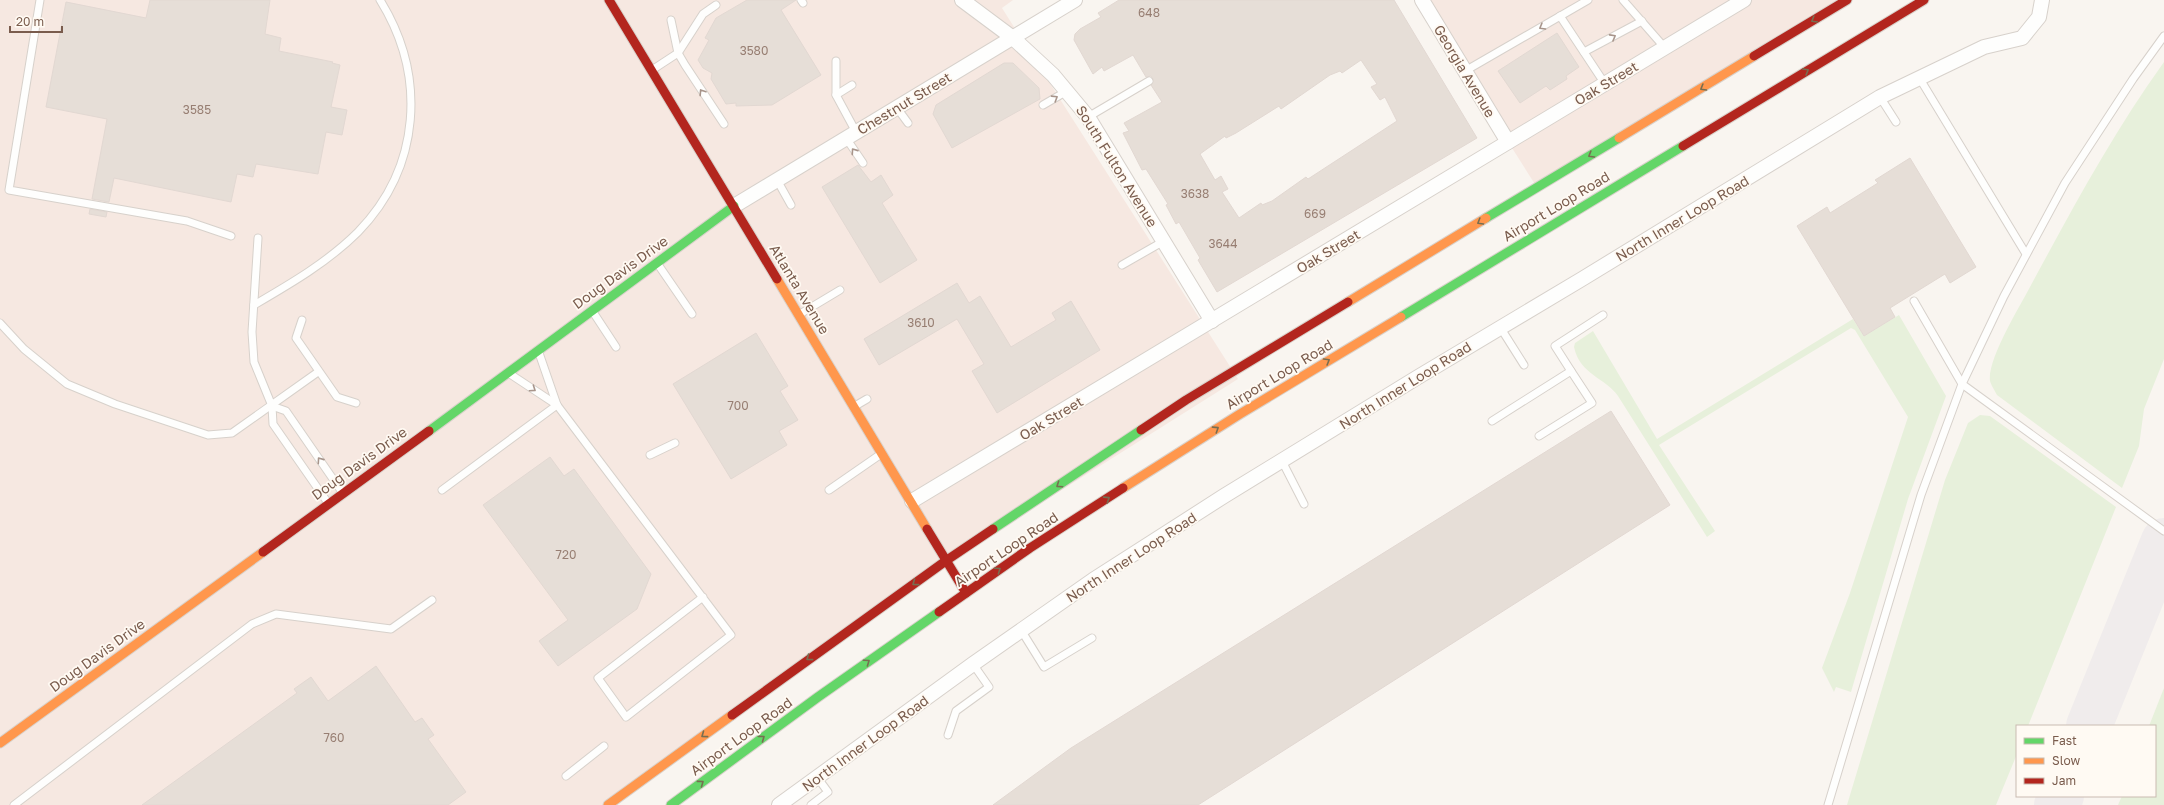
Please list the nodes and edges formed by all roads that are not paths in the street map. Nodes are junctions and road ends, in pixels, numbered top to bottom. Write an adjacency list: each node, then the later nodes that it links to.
1 (40, 0): 44 (lane)
2 (380, 0): 52 (lane)
3 (609, 0): 23 (main road, Atlanta Avenue)
4 (962, 0): 18 (street, South Fulton Avenue)
5 (1422, 0): 24 (street, Georgia Avenue)
6 (1588, 0): 14 (lane)
7 (1623, 0): 16 (lane)
8 (1744, 0): 19 (street, Oak Street)
9 (1847, 0): 86 (main road, Airport Loop Road, one-way to 86)
10 (1924, 0): 87 (main road, Airport Loop Road, one-way to 10)
11 (2042, 0): 25 (street, North Inner Loop Road)
12 (1071, 1): 18 (street, Chestnut Street)
13 (716, 5): 21 (lane)
14 (1560, 16): 20 (lane); 24 (lane, one-way to 24)
15 (671, 20): 21 (lane)
16 (1642, 21): 19 (lane); 20 (lane, one-way to 16)
17 (2164, 36): 47 (lane)
18 (1013, 38): 29 (street, South Fulton Avenue); 33 (street, Chestnut Street)
19 (1665, 48): 27 (street, Oak Street)
20 (1584, 52): 27 (lane)
21 (678, 53): 23 (lane); 36 (lane, one-way to 21)
22 (836, 60): 30 (lane)
23 (652, 70): 42 (main road, Atlanta Avenue)
24 (1465, 71): 39 (street, Georgia Avenue)
25 (1920, 79): 31 (street, North Inner Loop Road); 47 (lane)
26 (1149, 82): 34 (lane)
27 (1605, 84): 39 (street, Oak Street)
28 (852, 85): 30 (lane)
29 (1066, 91): 32 (lane, one-way to 29); 34 (street, South Fulton Avenue)
30 (836, 95): 38 (lane)
31 (1880, 97): 35 (lane); 60 (street, North Inner Loop Road)
32 (1043, 106)
33 (897, 108): 37 (lane); 38 (street, Chestnut Street)
34 (1088, 117): 46 (street, South Fulton Avenue)
35 (1896, 122)
36 (724, 124)
37 (908, 124)
38 (851, 135): 40 (lane, one-way to 38); 41 (street, Chestnut Street)
39 (1508, 142): 58 (street, Oak Street)
40 (863, 163)
41 (777, 180): 42 (street, Chestnut Street); 43 (lane)
42 (734, 206): 48 (main road, Doug Davis Drive); 55 (main road, Atlanta Avenue)
43 (791, 206)
44 (232, 236)
45 (258, 238): 52 (lane)
46 (1164, 241): 49 (lane); 58 (street, South Fulton Avenue)
47 (2026, 254): 67 (lane)
48 (656, 263): 53 (main road, Doug Davis Drive); 54 (lane)
49 (1122, 265)
50 (840, 290): 55 (lane)
51 (1914, 301): 67 (lane)
52 (254, 305): 71 (lane)
53 (591, 310): 61 (lane); 62 (main road, Doug Davis Drive)
54 (692, 314)
55 (799, 314): 72 (main road, Atlanta Avenue)
56 (1603, 315): 64 (lane)
57 (302, 320): 65 (lane)
58 (1212, 321): 82 (street, Oak Street)
59 (0, 323): 71 (lane)
60 (1500, 327): 63 (lane); 78 (street, North Inner Loop Road)
61 (616, 347)
62 (538, 351): 66 (main road, Doug Davis Drive); 70 (lane)
63 (1524, 365)
64 (1571, 371): 73 (lane); 74 (lane)
65 (318, 372): 69 (lane); 71 (lane)
66 (509, 373): 70 (lane, one-way to 70); 81 (main road, Doug Davis Drive)
67 (1962, 384): 85 (lane); 103 (lane)
68 (867, 399): 72 (lane)
69 (356, 403)
70 (557, 405): 79 (lane); 88 (lane)
71 (272, 406): 81 (lane, one-way to 71); 83 (lane)
72 (855, 406): 76 (main road, Atlanta Avenue)
73 (1492, 421)
74 (1539, 436)
75 (675, 443): 77 (lane)
76 (883, 452): 80 (lane); 82 (main road, Atlanta Avenue)
77 (650, 455)
78 (1282, 461): 84 (lane); 90 (street, North Inner Loop Road)
79 (442, 490)
80 (829, 490)
81 (342, 492): 83 (main road, Doug Davis Drive)
82 (912, 501): 86 (main road, Atlanta Avenue)
83 (328, 503): 94 (main road, Doug Davis Drive)
84 (1304, 504)
85 (2164, 532)
86 (947, 560): 87 (main road, Atlanta Avenue); 99 (main road, Airport Loop Road, one-way to 99)
87 (966, 593): 100 (main road, Airport Loop Road, one-way to 87)
88 (703, 597): 88 (lane)
89 (432, 600): 98 (lane)
90 (1021, 630): 91 (lane); 92 (street, North Inner Loop Road)
91 (1092, 638)
92 (973, 664): 93 (lane); 97 (street, North Inner Loop Road)
93 (948, 735)
94 (0, 743)
95 (604, 746): 96 (lane)
96 (566, 776)
97 (817, 777): 101 (street, North Inner Loop Road); 102 (lane)
98 (14, 805)
99 (608, 805)
100 (671, 805)
101 (779, 805)
102 (811, 805)
103 (1828, 805)

